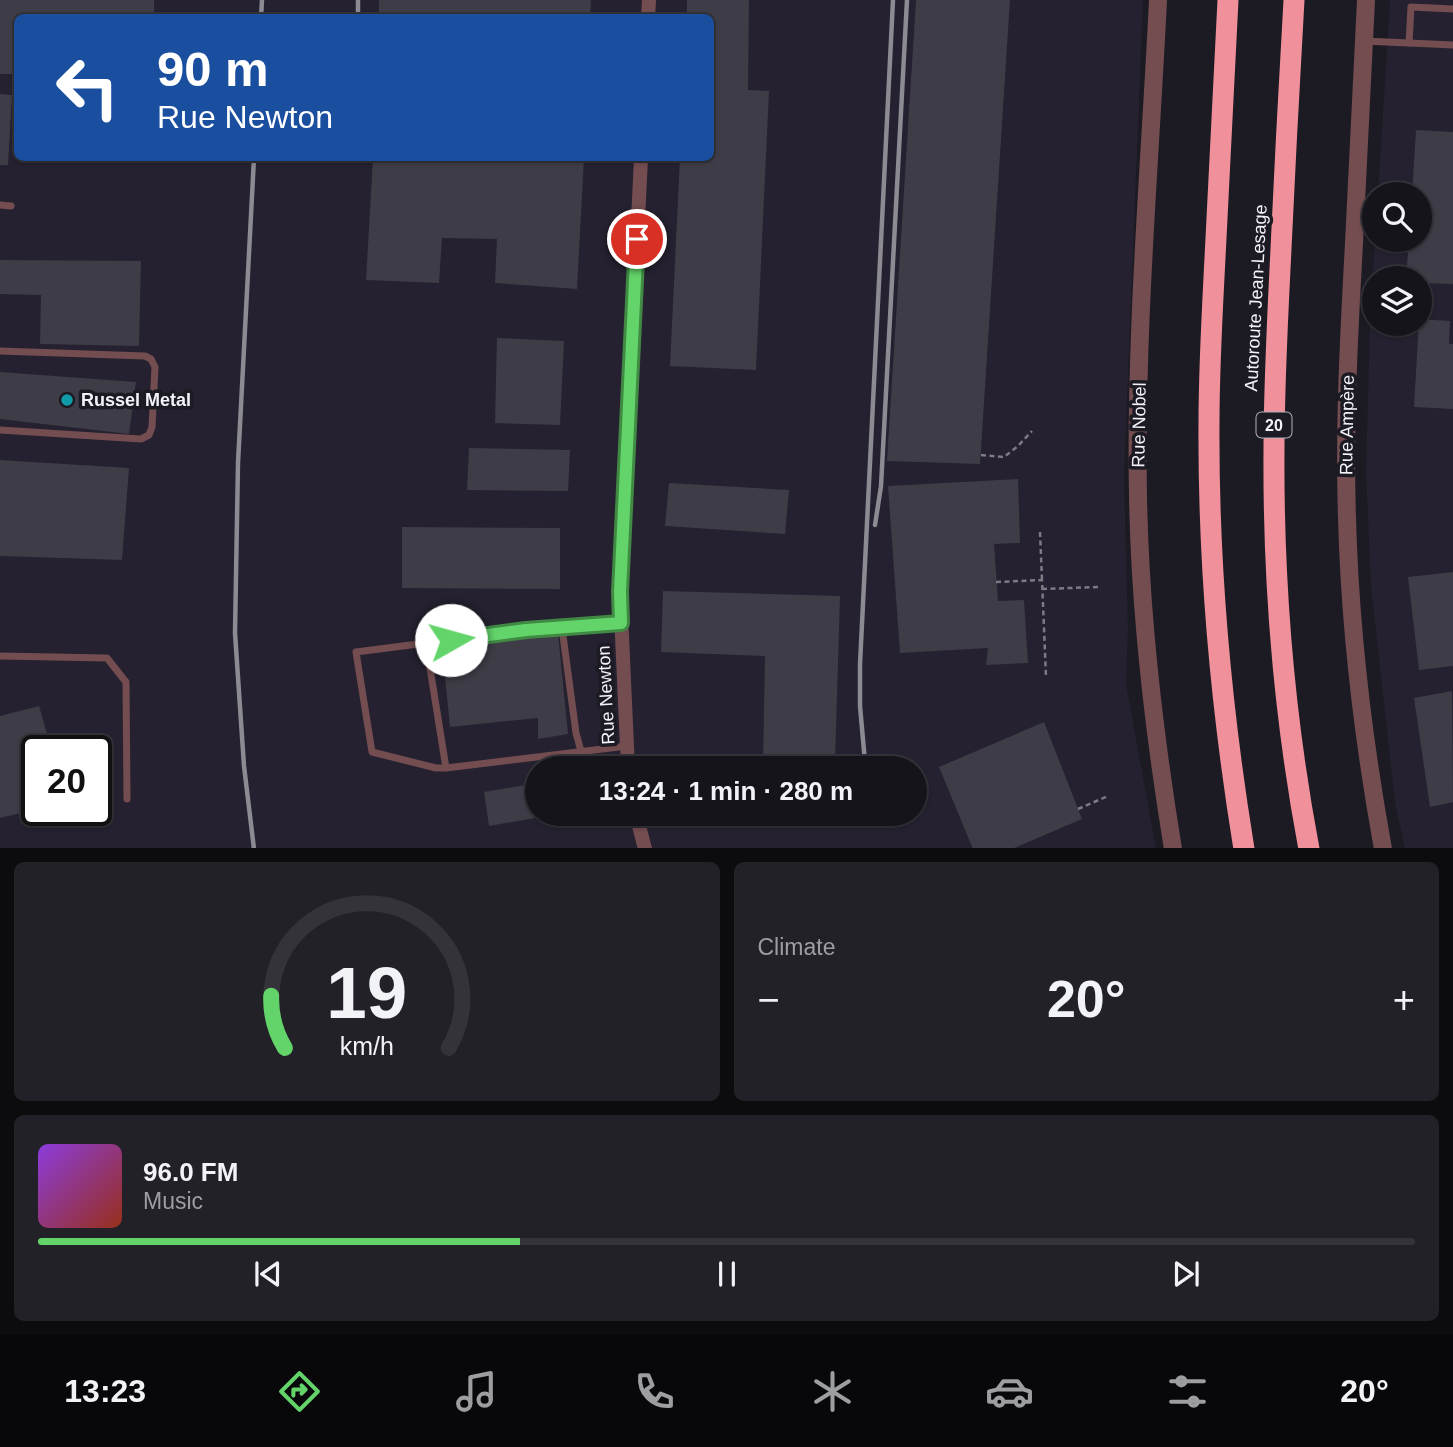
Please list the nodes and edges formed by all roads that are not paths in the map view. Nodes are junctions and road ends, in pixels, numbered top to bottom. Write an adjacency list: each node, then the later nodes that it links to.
1 (1158, 0): 25 (street, Rue Nobel)
2 (1228, 0): 26 (highway)
3 (1294, 0): 27 (highway, Autoroute Jean-Lesage / 20)
4 (1366, 0): 6 (street, Rue Ampère)
5 (1453, 9): 7 (lane)
6 (1364, 41): 7 (lane); 28 (street, Rue Ampère)
7 (1409, 43): 8 (lane)
8 (1453, 45)
9 (641, 161): 14 (street, Rue Newton)
10 (0, 205): 11 (lane)
11 (10, 206)
12 (0, 351): 13 (lane)
13 (0, 430)
14 (621, 623): 15 (lane); 18 (street, Rue Newton)
15 (562, 628): 16 (lane); 19 (lane)
16 (426, 643): 21 (lane); 21 (lane)
17 (0, 656): 22 (lane)
18 (627, 746): 19 (lane); 20 (street, Rue Newton)
19 (581, 751): 21 (lane)
20 (627, 756)
21 (446, 768)
22 (127, 799)
23 (639, 826): 24 (street)
24 (645, 848)
25 (1173, 848)
26 (1244, 848)
27 (1309, 848)
28 (1383, 848)

